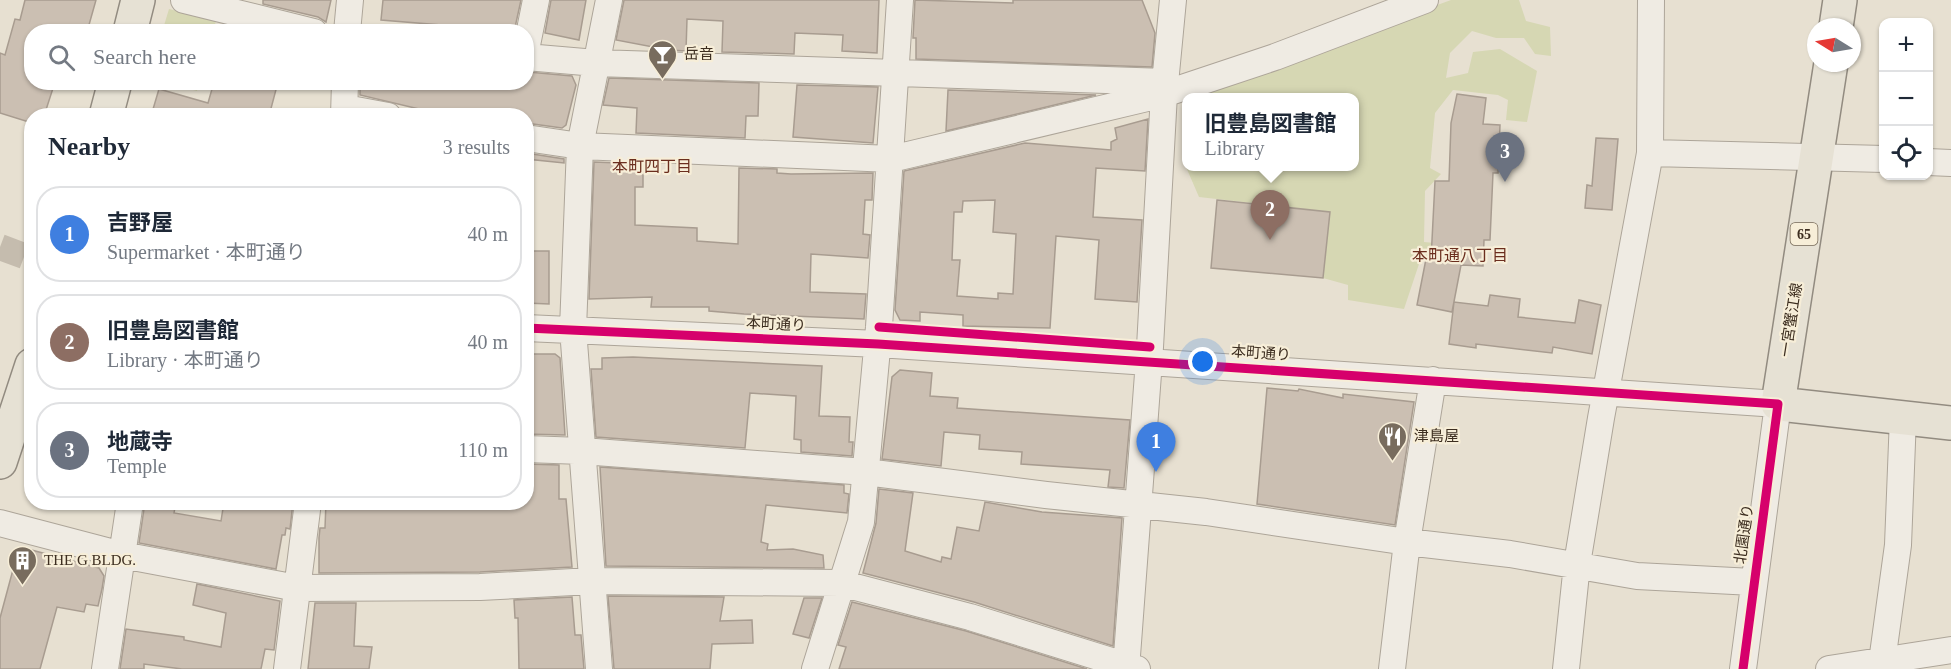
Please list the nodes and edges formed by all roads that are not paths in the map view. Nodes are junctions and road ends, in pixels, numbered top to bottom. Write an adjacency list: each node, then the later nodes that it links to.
1 (138, 0): 12 (main road)
2 (184, 0): 13 (street)
3 (350, 0): 14 (street)
4 (537, 0): 15 (street)
5 (609, 0): 17 (street)
6 (900, 0): 19 (street)
7 (1173, 0): 20 (street)
8 (1425, 0): 20 (street)
9 (1651, 0): 27 (street)
10 (1840, 0): 11 (main road)
11 (1837, 18)
12 (132, 24)
13 (282, 24)
14 (348, 24)
15 (532, 24)
16 (534, 58): 17 (street)
17 (596, 63): 19 (street); 26 (street)
18 (1830, 72): 28 (main road, 一宮蟹江線 / 65)
19 (894, 74): 20 (street); 29 (street)
20 (1165, 88): 29 (street); 36 (street)
21 (113, 90): 23 (main road)
22 (345, 90): 24 (street)
23 (108, 108)
24 (344, 108)
25 (534, 139): 26 (street)
26 (580, 146): 29 (street); 34 (street)
27 (1650, 153): 28 (street); 39 (street)
28 (1816, 157): 30 (street); 40 (main road, 一宮蟹江線 / 65)
29 (891, 159): 35 (street)
30 (1879, 159)
31 (1933, 162): 32 (street)
32 (1951, 163)
33 (534, 328): 34 (street, 本町通り)
34 (573, 329): 35 (street, 本町通り); 44 (street)
35 (878, 344): 36 (street, 本町通り); 46 (street)
36 (1149, 361): 37 (street, 本町通り); 47 (street)
37 (1433, 380): 39 (street, 本町通り); 51 (street)
38 (24, 389): 45 (main road)
39 (1605, 391): 40 (street, 本町通り); 53 (street)
40 (1778, 404): 41 (main road); 55 (street, 北園通り)
41 (1903, 417): 42 (main road); 59 (street)
42 (1951, 423)
43 (534, 449): 44 (street)
44 (582, 451): 46 (street); 54 (street)
45 (0, 462)
46 (866, 472): 47 (street); 56 (street)
47 (1137, 504): 51 (street); 60 (street)
48 (129, 510): 52 (street)
49 (307, 510): 57 (street)
50 (0, 523): 52 (street)
51 (1407, 542): 53 (street); 65 (street)
52 (122, 555): 57 (street); 61 (street)
53 (1577, 564): 55 (street); 66 (street)
54 (592, 581): 56 (street); 57 (street); 63 (street)
55 (1753, 582): 67 (street, 北園通り)
56 (840, 583): 60 (street); 64 (street)
57 (297, 588): 62 (street)
58 (1951, 650): 59 (street)
59 (1882, 664): 68 (street)
60 (1118, 666)
61 (105, 669)
62 (287, 669)
63 (599, 669)
64 (815, 669)
65 (1392, 669)
66 (1566, 669)
67 (1743, 669)
68 (1829, 669)

